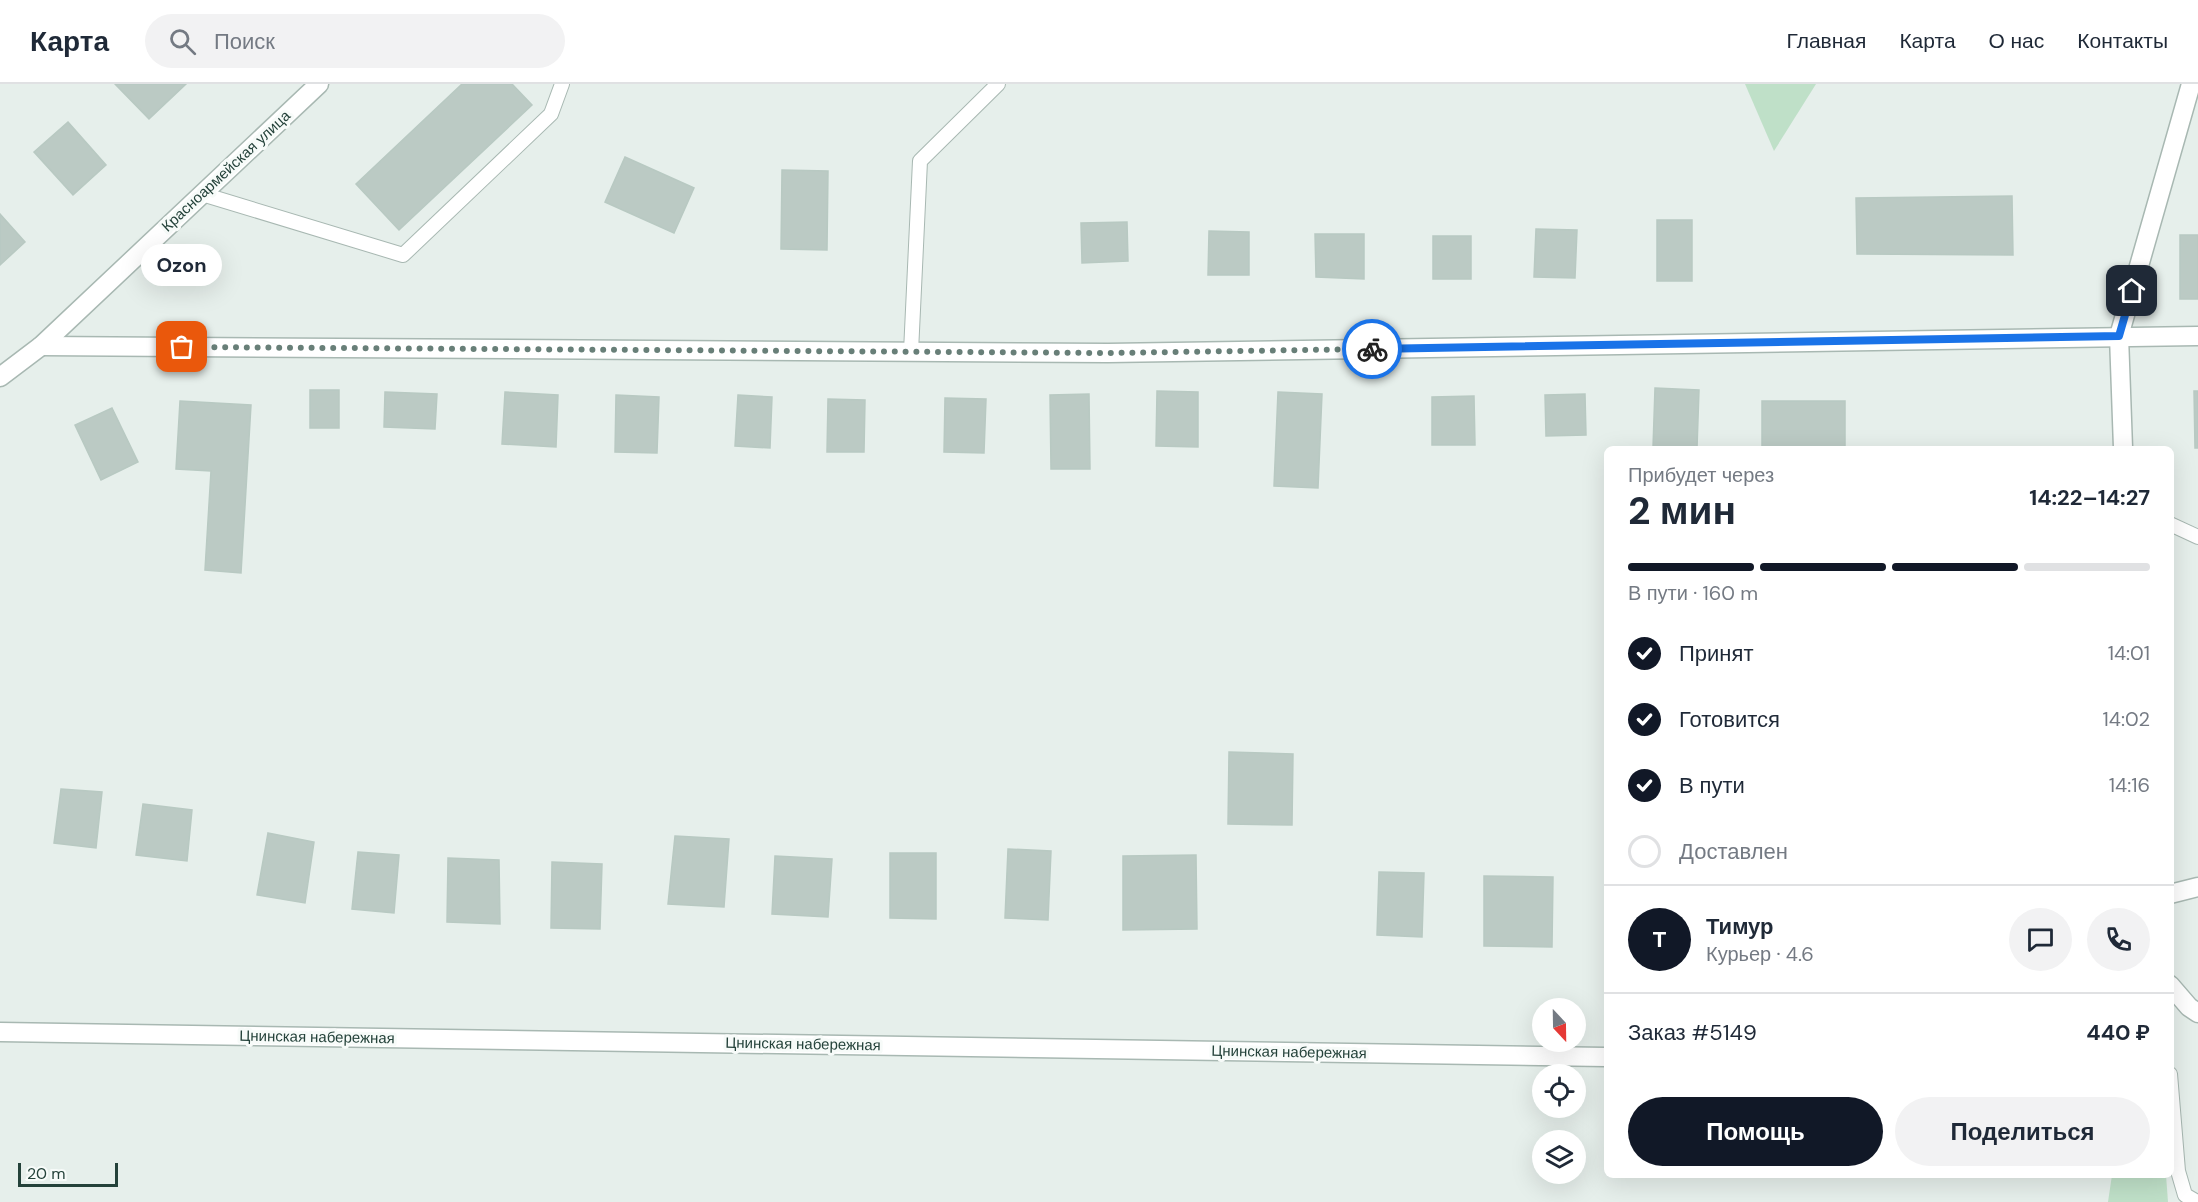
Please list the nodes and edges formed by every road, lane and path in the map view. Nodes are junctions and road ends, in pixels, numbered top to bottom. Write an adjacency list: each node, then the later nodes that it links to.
1 (319, 84): 5 (street, Красноармейская улица)
2 (562, 84): 5 (lane)
3 (998, 84): 9 (lane)
4 (2191, 84): 6 (street)
5 (202, 194): 8 (street, Красноармейская улица)
6 (2119, 336): 7 (street); 9 (street); 11 (street)
7 (2198, 336)
8 (40, 346): 9 (street); 10 (street, Красноармейская улица)
9 (911, 352)
10 (0, 377)
11 (2123, 446)
12 (2174, 526): 13 (lane)
13 (2198, 537)
14 (2198, 886): 15 (street)
15 (2174, 893)
16 (2174, 990): 17 (street)
17 (2198, 1013)
18 (0, 1032): 19 (street, Цнинская набережная)
19 (1604, 1057)
20 (2174, 1122): 21 (lane)
21 (2197, 1202)

